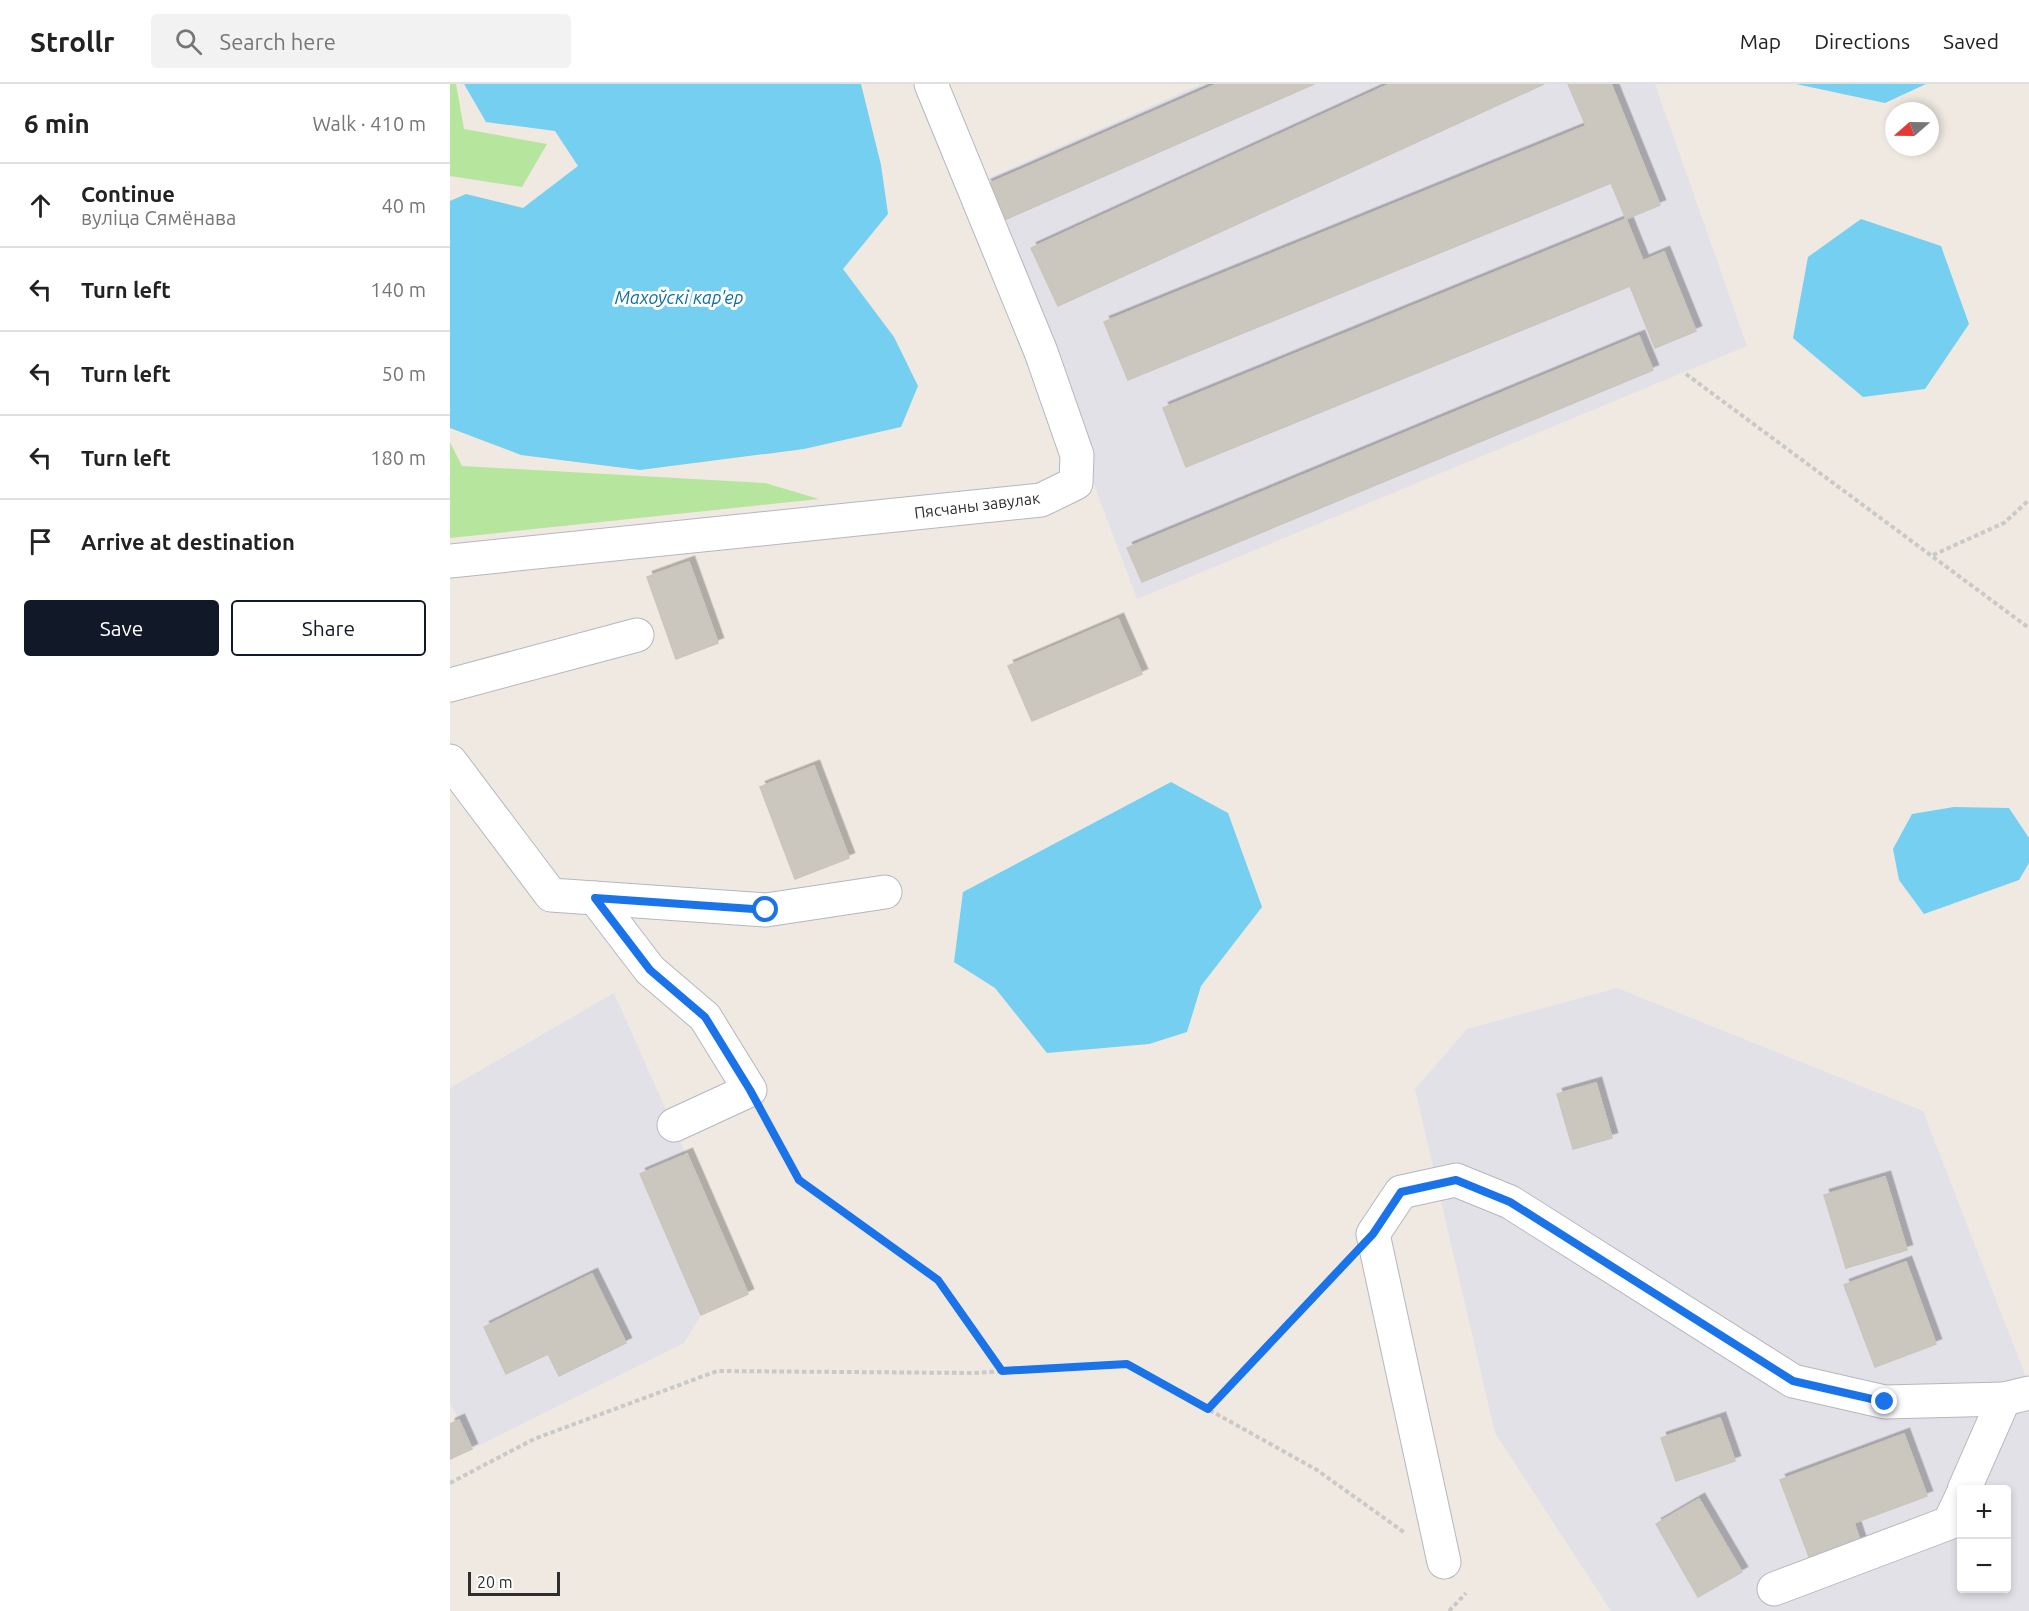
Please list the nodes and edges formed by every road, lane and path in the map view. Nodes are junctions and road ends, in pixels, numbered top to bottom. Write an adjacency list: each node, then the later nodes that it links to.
1 (931, 84): 5 (street, Пясчаны завулак)
2 (1686, 374): 4 (path)
3 (2029, 500): 4 (path)
4 (1932, 556): 6 (path)
5 (450, 561)
6 (2029, 628)
7 (637, 635): 8 (street)
8 (450, 685)
9 (450, 761): 11 (street)
10 (885, 892): 11 (street)
11 (595, 898): 12 (street)
12 (750, 1090): 13 (street); 15 (path)
13 (674, 1125)
14 (1373, 1234): 16 (street); 17 (path); 21 (street)
15 (1002, 1371): 17 (path); 18 (path)
16 (2016, 1396): 19 (street)
17 (1208, 1409): 21 (path)
18 (450, 1483)
19 (1967, 1485)
20 (1957, 1507): 22 (street)
21 (1444, 1562)
22 (1774, 1589)
23 (1466, 1593): 24 (path)
24 (1449, 1611)

